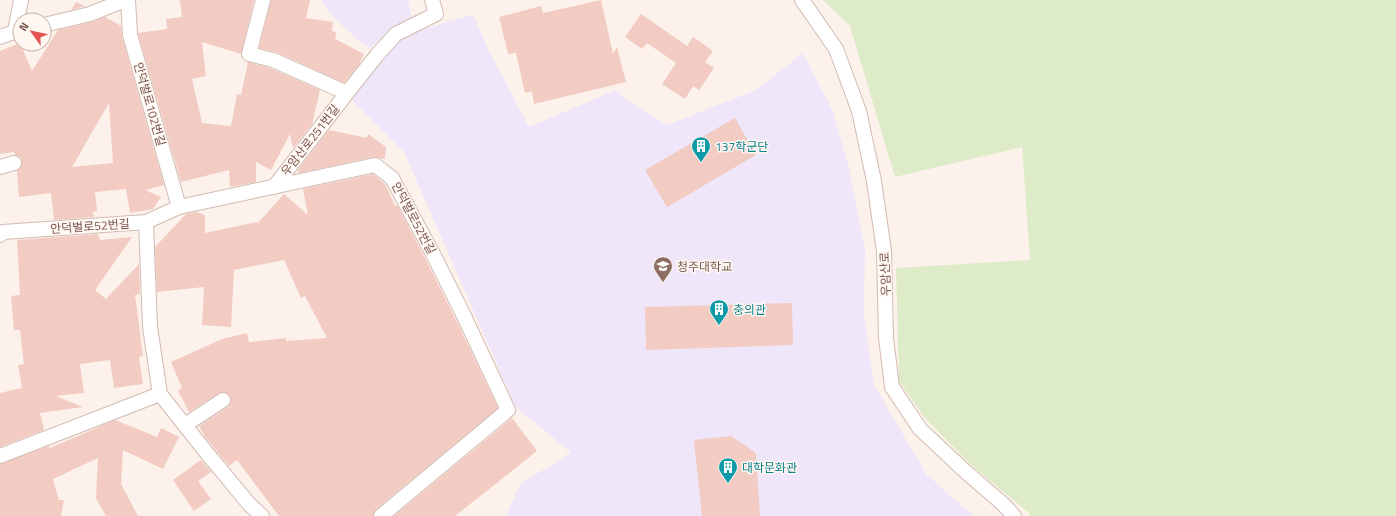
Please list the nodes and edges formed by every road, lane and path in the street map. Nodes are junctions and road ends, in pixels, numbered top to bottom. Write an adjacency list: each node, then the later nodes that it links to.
1 (21, 0): 6 (street)
2 (126, 0): 7 (street); 14 (street, 안덕벌로102번길)
3 (263, 0): 10 (street, 우암산로251번길)
4 (432, 0): 10 (street, 우암산로251번길)
5 (802, 0): 23 (street, 우암산로)
6 (19, 12)
7 (52, 23)
8 (12, 33): 9 (street)
9 (0, 37)
10 (347, 92): 13 (street, 우암산로251번길)
11 (14, 163): 12 (street)
12 (0, 167)
13 (274, 187): 14 (street, 안덕벌로52번길); 22 (street, 안덕벌로52번길)
14 (179, 207): 15 (street, 안덕벌로52번길)
15 (146, 222): 16 (street, 안덕벌로52번길); 17 (street)
16 (0, 235)
17 (160, 394): 19 (street); 20 (street)
18 (223, 400): 19 (street)
19 (185, 425): 21 (street)
20 (0, 456)
21 (262, 516)
22 (380, 516)
23 (1014, 516)

